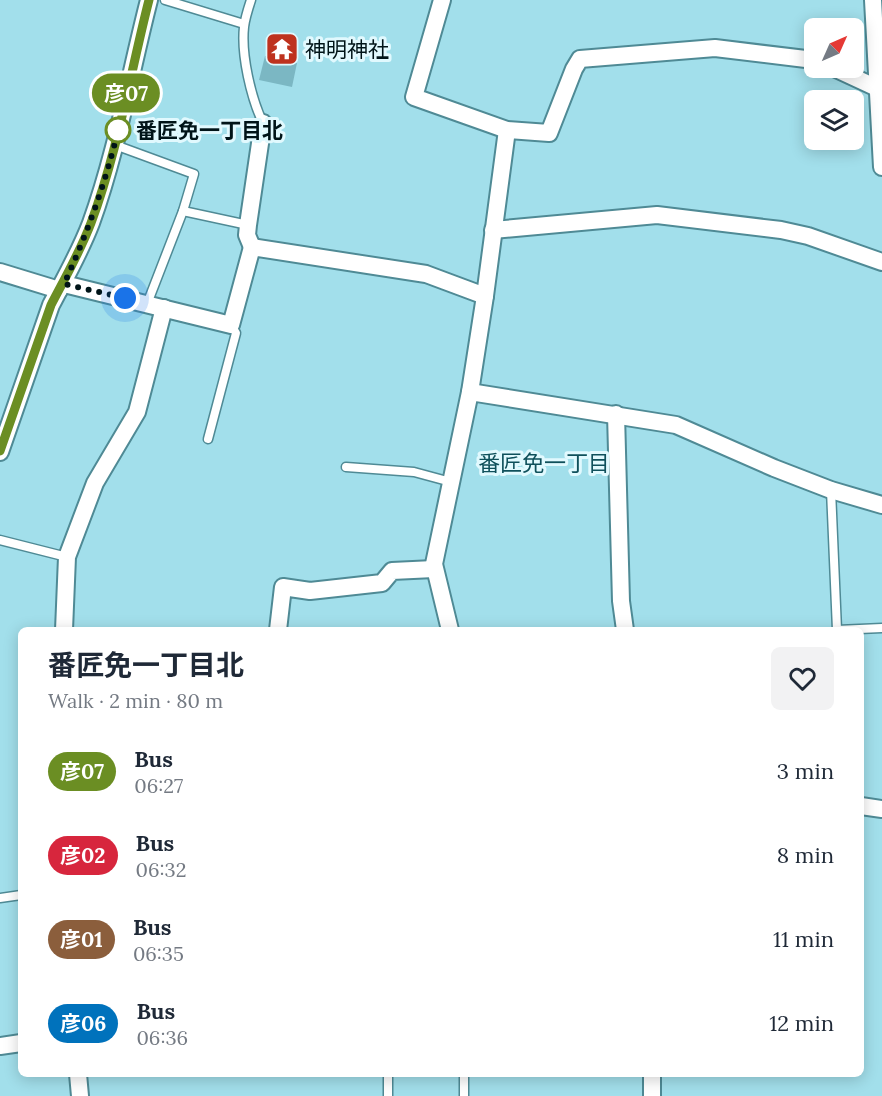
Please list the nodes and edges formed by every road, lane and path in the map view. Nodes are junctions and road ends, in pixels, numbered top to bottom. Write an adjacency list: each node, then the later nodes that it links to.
1 (149, 0): 12 (street)
2 (165, 0): 6 (lane)
3 (251, 0): 6 (lane)
4 (442, 0): 11 (street)
5 (873, 0): 9 (street)
6 (244, 24): 10 (lane)
7 (804, 59): 11 (street)
8 (858, 78): 9 (street)
9 (879, 87): 13 (street)
10 (263, 123): 15 (street)
11 (507, 130): 16 (street)
12 (115, 145): 14 (lane); 20 (street)
13 (882, 166)
14 (183, 211): 15 (lane); 22 (lane)
15 (248, 225): 17 (street)
16 (493, 230): 18 (street); 21 (street)
17 (252, 247): 21 (street); 24 (street)
18 (882, 262)
19 (0, 272): 20 (street)
20 (61, 287): 22 (street); 28 (street)
21 (485, 296): 25 (street)
22 (147, 304): 23 (street)
23 (164, 308): 24 (street); 34 (street)
24 (231, 325): 27 (lane)
25 (470, 392): 26 (street); 30 (street)
26 (616, 414): 31 (street); 39 (street)
27 (208, 439)
28 (0, 452)
29 (346, 467): 30 (lane)
30 (451, 482): 35 (street)
31 (831, 490): 32 (street); 40 (lane)
32 (882, 505)
33 (0, 540): 34 (lane)
34 (67, 557): 36 (street)
35 (434, 569): 37 (street); 38 (street)
36 (64, 627)
37 (278, 627)
38 (449, 627)
39 (625, 627)
40 (837, 627)
41 (882, 628): 42 (lane)
42 (864, 629)
43 (864, 806): 44 (street)
44 (882, 809)
45 (18, 895): 46 (lane)
46 (0, 898)
47 (18, 1043): 48 (street)
48 (0, 1046)
49 (78, 1077): 53 (street)
50 (387, 1077): 54 (lane)
51 (464, 1077): 55 (lane)
52 (652, 1077): 56 (street)
53 (80, 1096)
54 (388, 1096)
55 (464, 1096)
56 (652, 1096)

